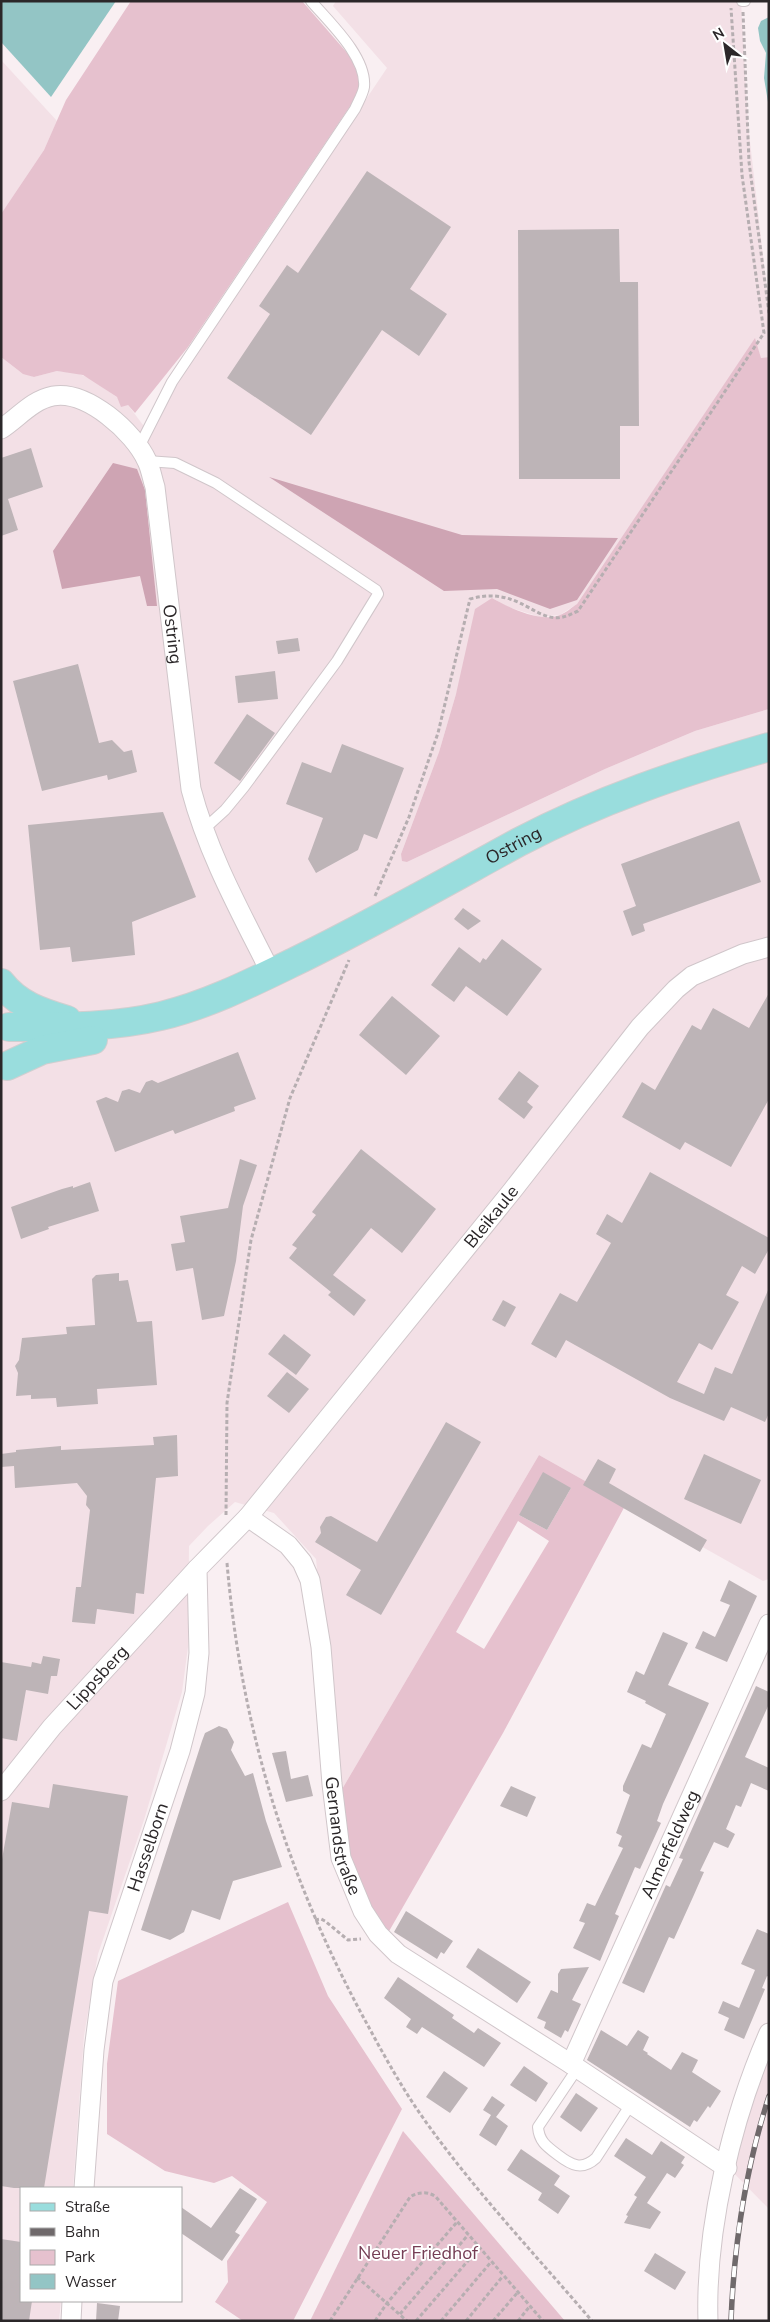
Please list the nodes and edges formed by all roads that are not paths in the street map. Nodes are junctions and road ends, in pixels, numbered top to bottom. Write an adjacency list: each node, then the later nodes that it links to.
1 (311, 1): 3 (lane)
2 (1, 429): 3 (street, Ostring)
3 (143, 454): 5 (street, Ostring); 5 (lane)
4 (769, 747): 7 (main road, Ostring)
5 (203, 830): 7 (street, Ostring)
6 (769, 947): 13 (street, Bleikaule)
7 (271, 973): 9 (main road, Ostring)
8 (1, 983): 11 (main road)
9 (160, 1016): 11 (main road); 12 (main road)
10 (5, 1022): 11 (main road); 12 (main road)
11 (87, 1026)
12 (4, 1069)
13 (245, 1521): 14 (street); 18 (street, Gernandstraße)
14 (197, 1569): 16 (street, Lippsberg); 21 (street, Hasselborn)
15 (769, 1624): 18 (street, Almerfeldweg)
16 (1, 1791)
17 (769, 2033): 20 (street)
18 (574, 2066): 19 (street, Gernandstraße); 19 (lane)
19 (631, 2104): 20 (street, Gernandstraße)
20 (727, 2168): 24 (street)
21 (84, 2187)
22 (72, 2302): 23 (street)
23 (71, 2321)
24 (708, 2321)

